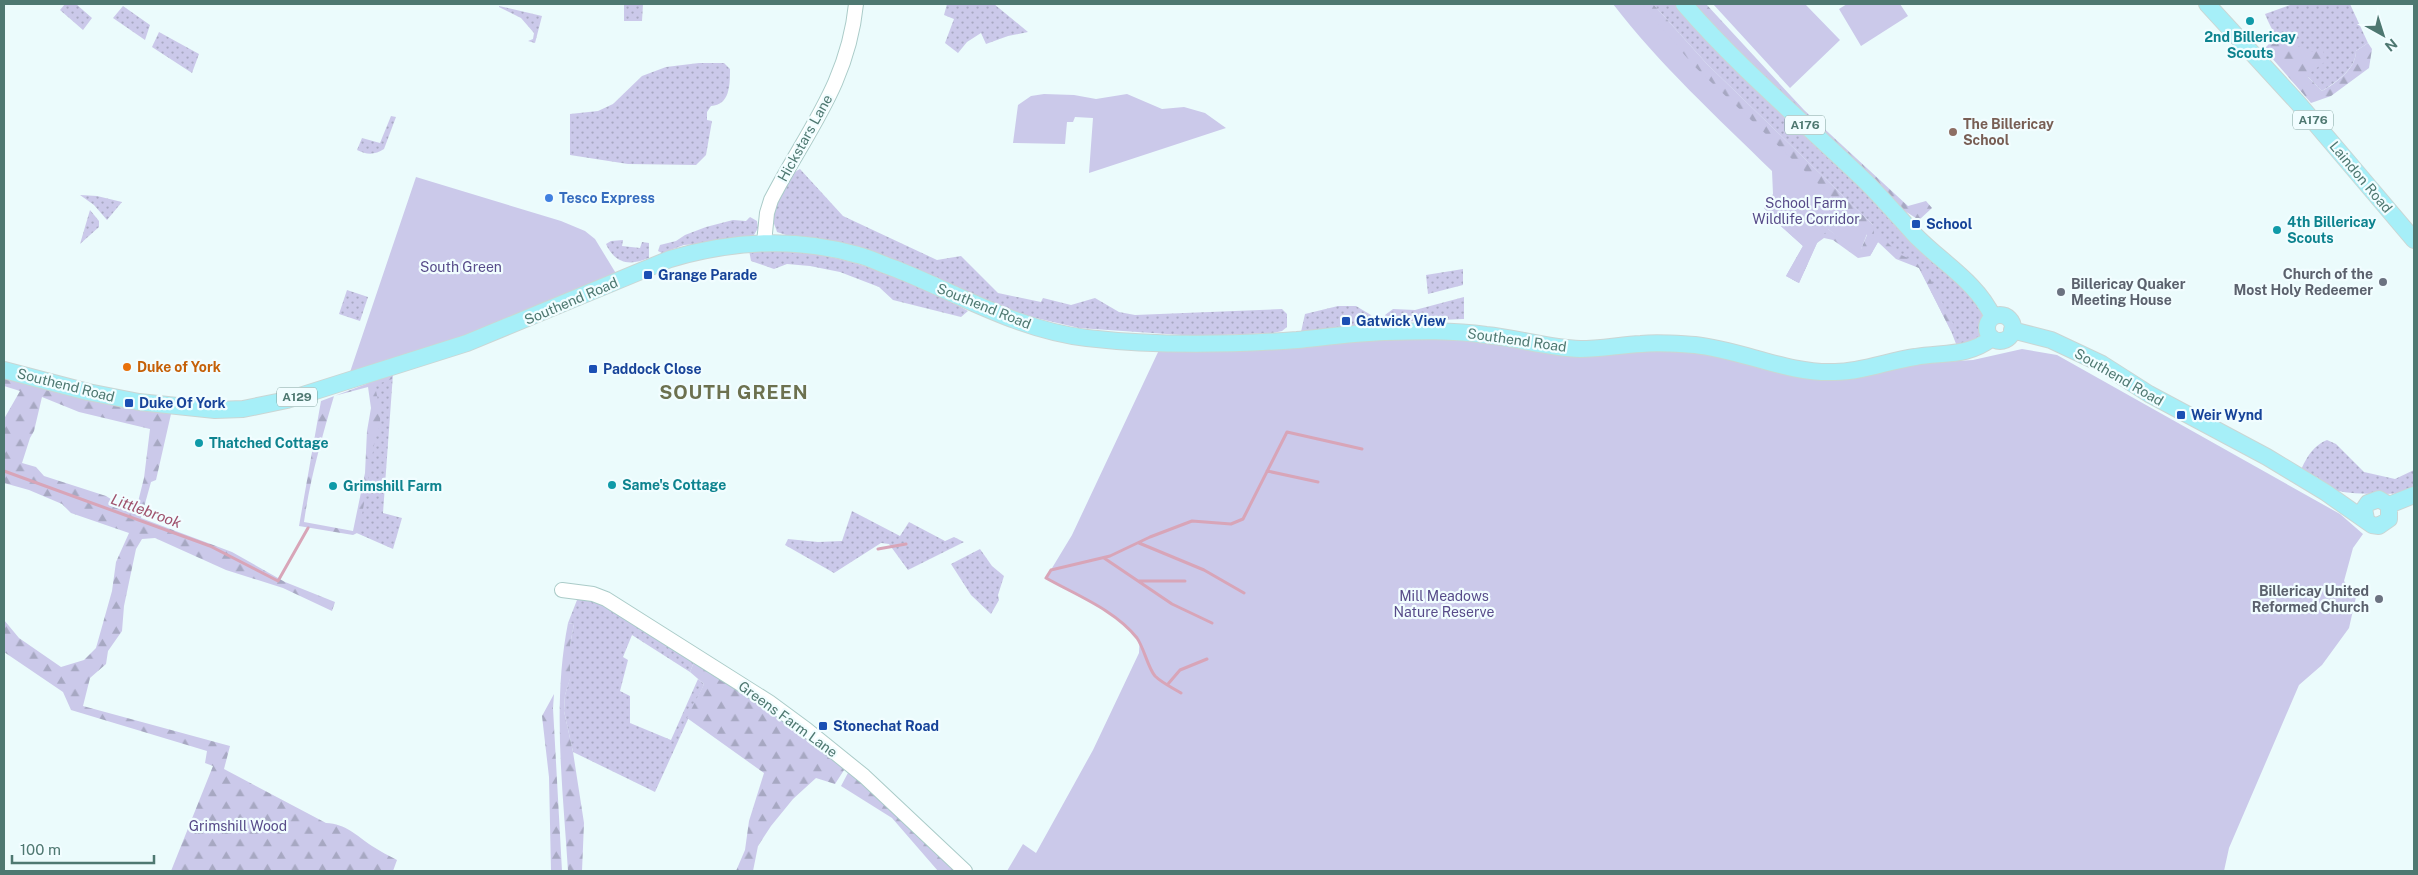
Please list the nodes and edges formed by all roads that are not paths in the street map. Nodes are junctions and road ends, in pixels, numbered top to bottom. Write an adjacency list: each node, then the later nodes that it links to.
1 (856, 4): 5 (street, Hickstars Lane)
2 (1684, 4): 6 (main road, A176)
3 (2207, 4): 4 (main road, Laindon Road / A176)
4 (2414, 240)
5 (764, 243): 8 (main road, Southend Road / A129); 9 (main road, Southend Road / A129)
6 (1993, 317): 7 (main road); 8 (main road)
7 (2012, 330): 8 (main road, A129); 10 (main road, Southend Road)
8 (1992, 338)
9 (4, 370)
10 (2326, 492): 12 (main road, Southend Road); 14 (main road, Southend Road)
11 (2414, 495): 13 (main road)
12 (2368, 503): 13 (main road); 14 (main road)
13 (2389, 505): 14 (main road)
14 (2366, 520)
15 (562, 590): 16 (street, Greens Farm Lane)
16 (964, 871)

